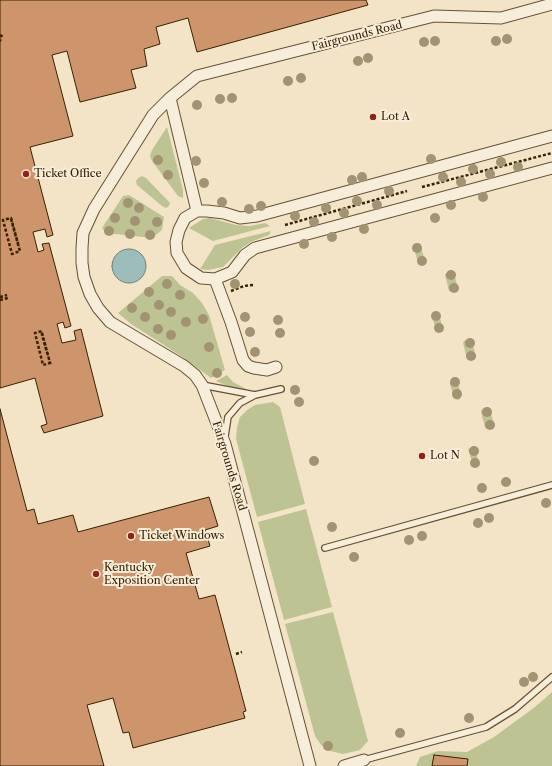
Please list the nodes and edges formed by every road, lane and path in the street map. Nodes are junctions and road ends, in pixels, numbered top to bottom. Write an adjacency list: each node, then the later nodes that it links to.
1 (552, 4): 2 (street, Fairgrounds Road)
2 (170, 98): 8 (street); 20 (street, Fairgrounds Road)
3 (552, 136): 8 (street)
4 (552, 153): 6 (path)
5 (552, 168): 12 (street)
6 (422, 188)
7 (407, 191): 10 (path)
8 (197, 211): 12 (street)
9 (11, 219): 11 (path)
10 (285, 225)
11 (19, 247)
12 (215, 279): 19 (street)
13 (253, 285): 14 (path)
14 (229, 292)
15 (8, 297): 16 (path)
16 (0, 298)
17 (42, 333): 18 (path)
18 (51, 366)
19 (276, 367)
20 (202, 385): 22 (lane); 23 (street, Fairgrounds Road)
21 (281, 389): 22 (lane)
22 (255, 395): 23 (lane)
23 (225, 444): 30 (street, Fairgrounds Road)
24 (552, 485): 25 (lane)
25 (325, 548)
26 (242, 652): 27 (path)
27 (236, 654)
28 (552, 677): 29 (lane)
29 (364, 760): 31 (street)
30 (310, 766)
31 (344, 766)

